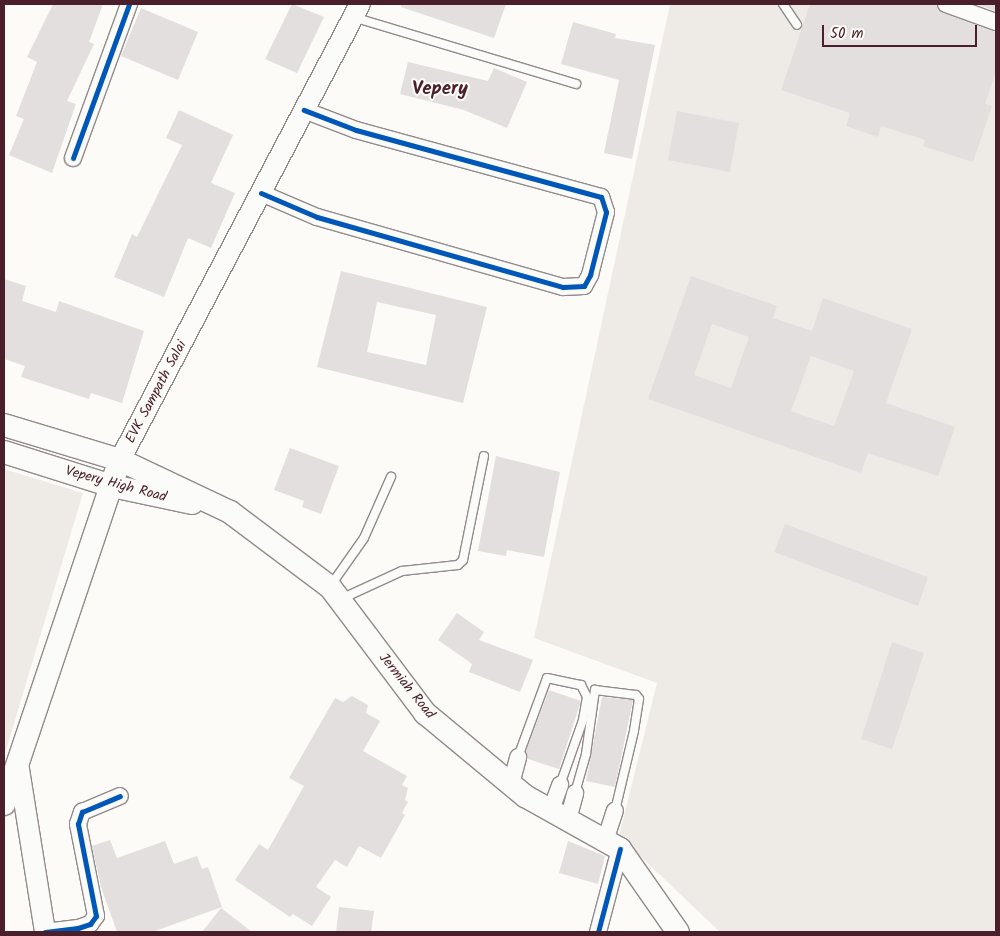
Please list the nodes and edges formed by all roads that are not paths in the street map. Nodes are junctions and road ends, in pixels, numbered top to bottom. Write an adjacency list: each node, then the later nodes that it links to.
1 (129, 4): 9 (street)
2 (783, 4): 6 (lane)
3 (946, 4): 5 (street)
4 (355, 8): 7 (lane); 8 (street, EVK Sampath Salai)
5 (996, 22)
6 (797, 25)
7 (576, 84)
8 (304, 110): 10 (street, EVK Sampath Salai); 10 (street)
9 (72, 158)
10 (261, 192): 14 (street, EVK Sampath Salai)
11 (4, 425): 14 (main road, Vepery High Road)
12 (4, 452): 16 (main road, Vepery High Road)
13 (484, 456): 18 (lane)
14 (120, 460): 16 (main road, EVK Sampath Salai); 17 (main road, Jermiah Road)
15 (391, 478): 18 (lane)
16 (112, 486): 17 (main road, Vepery High Road); 20 (main road, EVK Sampath Salai)
17 (230, 512): 18 (main road, Jermiah Road)
18 (335, 593): 21 (main road, Jermiah Road)
19 (518, 757): 21 (street); 22 (lane)
20 (18, 763): 25 (main road, EVK Sampath Salai); 29 (street)
21 (511, 784): 27 (main road, Jermiah Road)
22 (560, 784): 27 (street)
23 (576, 793): 26 (lane); 27 (street)
24 (120, 796): 29 (street)
25 (4, 804)
26 (615, 811): 28 (street)
27 (560, 815): 28 (main road, Jermiah Road)
28 (613, 845): 30 (street); 31 (main road, Jermiah Road)
29 (45, 932)
30 (598, 932)
31 (678, 932)

